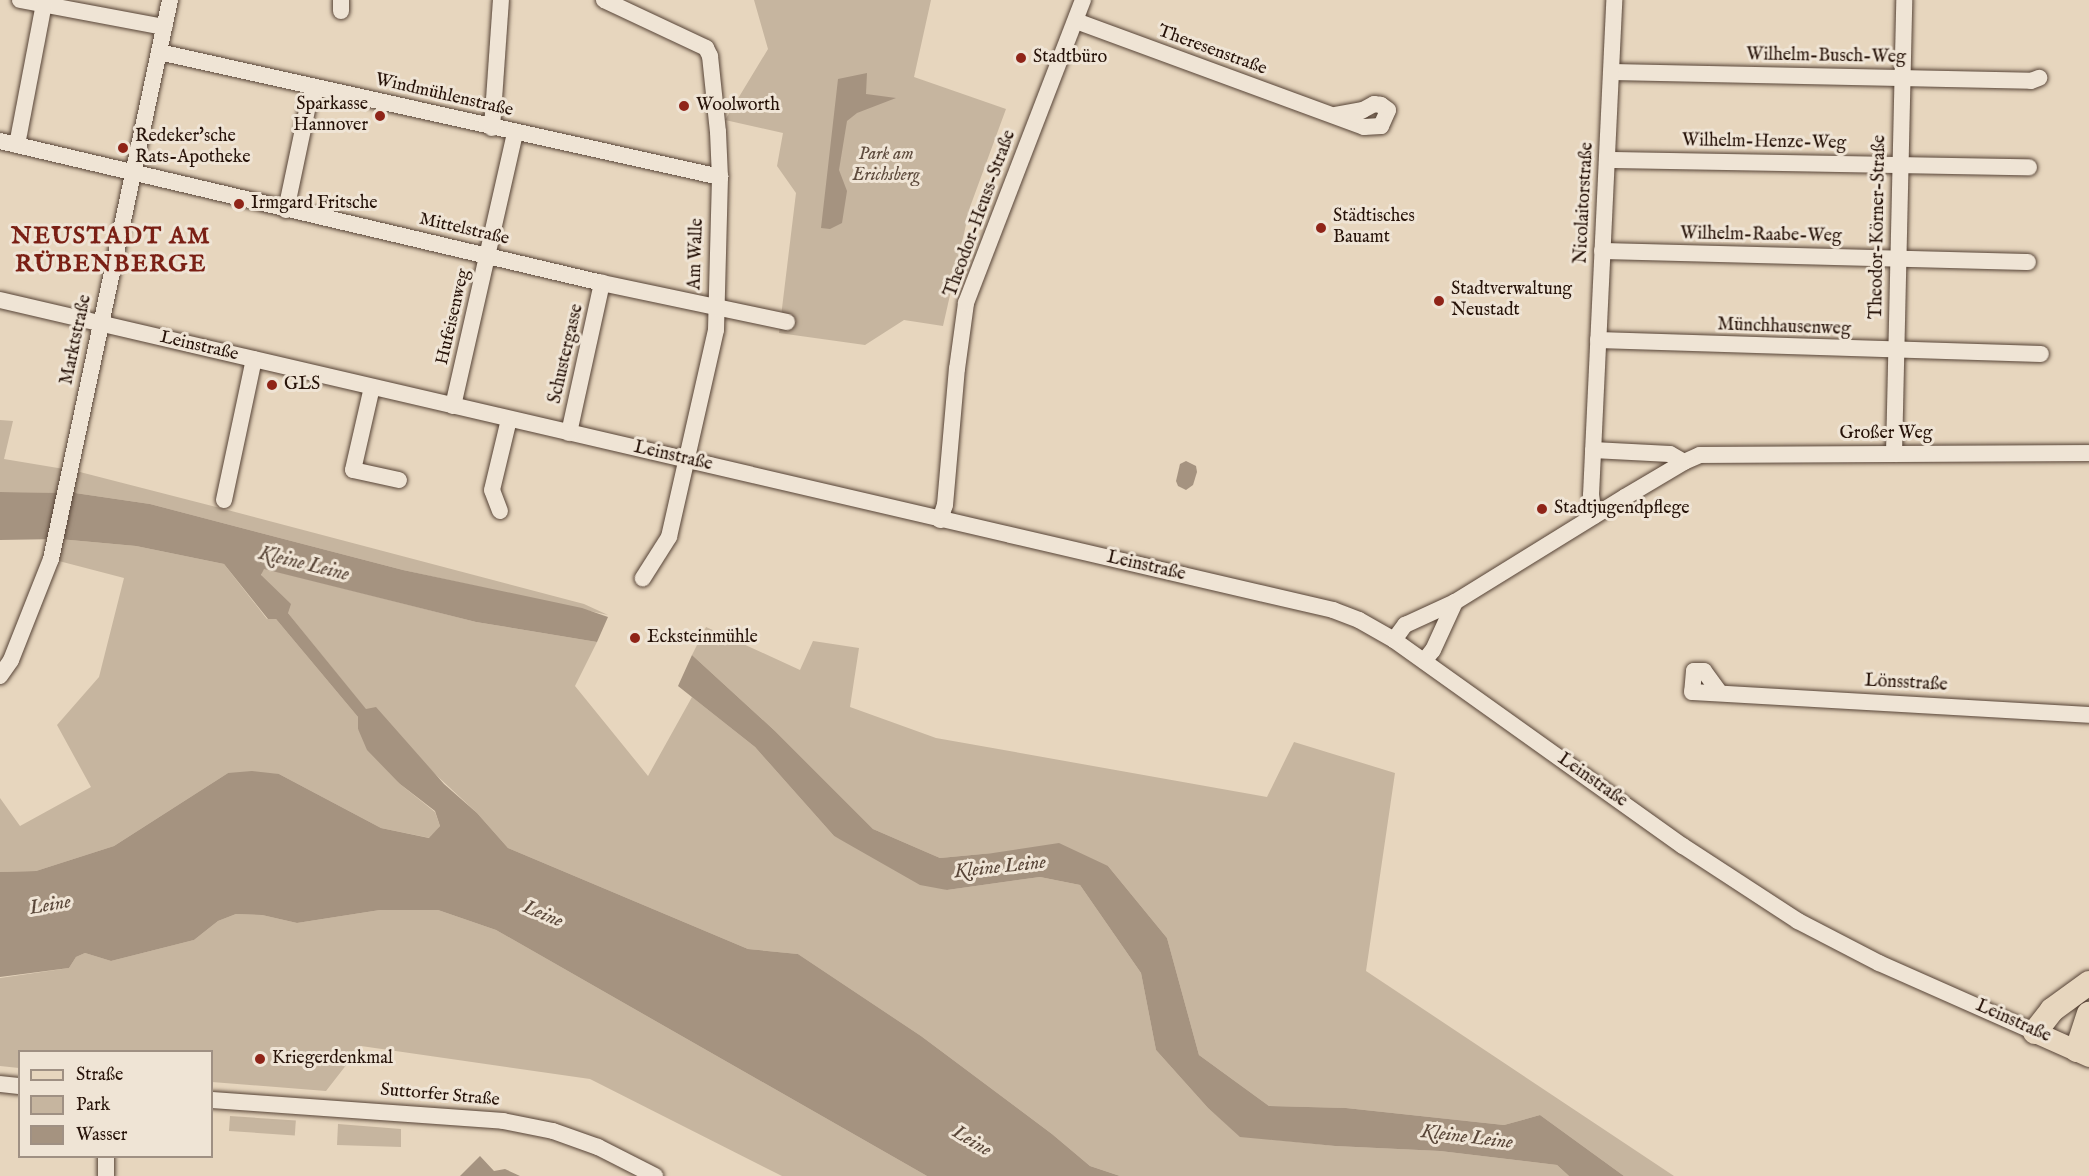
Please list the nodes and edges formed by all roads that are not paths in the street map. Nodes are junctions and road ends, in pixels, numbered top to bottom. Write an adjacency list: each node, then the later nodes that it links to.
1 (20, 0): 8 (street)
2 (170, 0): 10 (street, Marktstraße)
3 (501, 0): 17 (street)
4 (604, 0): 25 (street, Am Walle)
5 (1083, 0): 9 (street, Theodor-Heuss-Straße)
6 (1614, 0): 12 (street, Nicolaitorstraße)
7 (1904, 0): 13 (street, Theodor-Körner-Straße)
8 (44, 4): 10 (street); 20 (street)
9 (1076, 21): 16 (street, Theresenstraße); 53 (street, Theodor-Heuss-Straße)
10 (164, 27): 11 (street, Marktstraße)
11 (159, 52): 15 (street, Windmühlenstraße); 24 (street, Marktstraße)
12 (1612, 72): 13 (street, Wilhelm-Busch-Weg); 21 (street, Nicolaitorstraße)
13 (1901, 77): 14 (street, Wilhelm-Busch-Weg); 22 (street, Theodor-Körner-Straße)
14 (2039, 78)
15 (319, 88): 17 (street, Windmühlenstraße); 26 (street)
16 (1335, 115)
17 (492, 128): 18 (street, Windmühlenstraße)
18 (515, 132): 25 (street, Windmühlenstraße); 28 (street, Hufeisenweg)
19 (0, 141): 20 (street, Mittelstraße)
20 (17, 145): 24 (street, Mittelstraße)
21 (1607, 160): 22 (street, Wilhelm-Henze-Weg); 27 (street, Nicolaitorstraße)
22 (1899, 164): 23 (street, Wilhelm-Henze-Weg); 29 (street, Theodor-Körner-Straße)
23 (2029, 167)
24 (133, 173): 26 (street, Mittelstraße); 35 (street, Marktstraße)
25 (720, 177): 33 (street, Am Walle)
26 (286, 210): 28 (street, Mittelstraße)
27 (1602, 251): 29 (street, Wilhelm-Raabe-Weg); 36 (street, Nicolaitorstraße)
28 (488, 255): 31 (street, Mittelstraße); 41 (street, Hufeisenweg)
29 (1899, 259): 30 (street, Wilhelm-Raabe-Weg); 37 (street, Theodor-Körner-Straße)
30 (2028, 262)
31 (602, 283): 33 (street, Mittelstraße); 43 (street, Schustergasse)
32 (0, 300): 35 (street, Leinstraße)
33 (715, 306): 34 (street, Mittelstraße); 47 (street, Am Walle)
34 (787, 322)
35 (100, 324): 39 (street, Leinstraße); 58 (street, Marktstraße)
36 (1598, 340): 37 (street, Münchhausenweg); 44 (street, Nicolaitorstraße)
37 (1896, 351): 38 (street, Münchhausenweg); 46 (street, Theodor-Körner-Straße)
38 (2041, 354)
39 (254, 359): 40 (street, Leinstraße); 50 (street)
40 (372, 387): 41 (street, Leinstraße); 49 (street)
41 (453, 406): 42 (street, Leinstraße)
42 (509, 419): 43 (street, Leinstraße); 51 (street)
43 (569, 433): 47 (street, Leinstraße)
44 (1593, 450): 48 (street); 52 (street, Nicolaitorstraße)
45 (2089, 453): 46 (street, Großer Weg)
46 (1894, 454): 48 (street, Großer Weg)
47 (687, 460): 53 (street, Leinstraße); 54 (street, Am Walle)
48 (1684, 462): 52 (street, Großer Weg)
49 (399, 480)
50 (224, 500)
51 (500, 511)
52 (1594, 516): 55 (street, Großer Weg)
53 (940, 520): 56 (street, Leinstraße)
54 (643, 578)
55 (1455, 603): 56 (street, Großer Weg); 57 (street)
56 (1394, 640): 57 (street, Leinstraße)
57 (1424, 662): 63 (street, Leinstraße)
58 (0, 675)
59 (1720, 693): 60 (street, Lönsstraße)
60 (2089, 715)
61 (2089, 983): 63 (highway)
62 (2089, 1014): 64 (highway)
63 (2035, 1032): 64 (main road, Leinstraße)
64 (2083, 1053)
65 (0, 1084): 66 (street)
66 (18, 1086)
67 (213, 1100): 70 (street, Suttorfer Straße)
68 (106, 1158): 69 (street)
69 (106, 1176)
70 (655, 1176)

